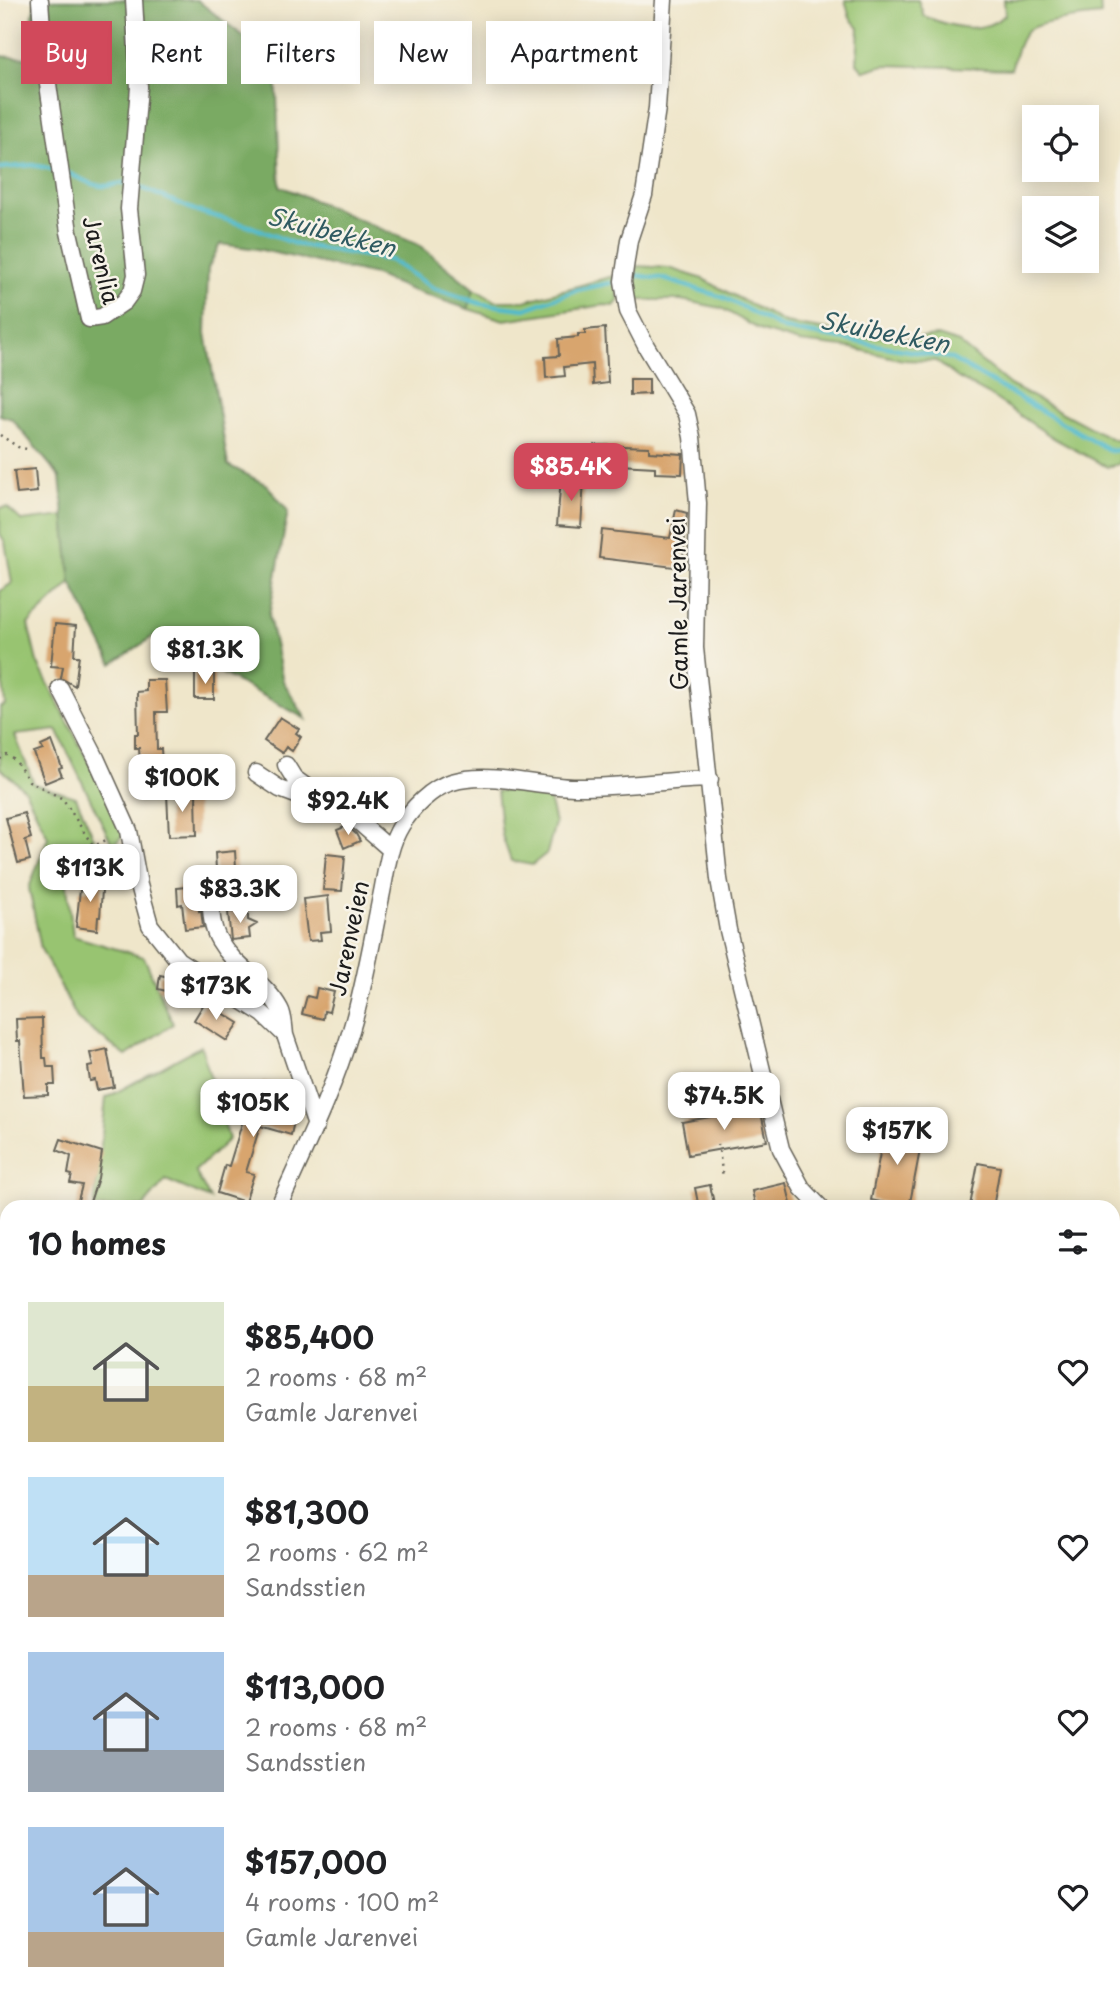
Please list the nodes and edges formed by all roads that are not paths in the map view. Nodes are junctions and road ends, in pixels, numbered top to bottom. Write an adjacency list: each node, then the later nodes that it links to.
1 (40, 0): 2 (street, Jarenlia)
2 (134, 0)
3 (664, 0): 7 (street, Gamle Jarenvei)
4 (60, 688): 11 (street)
5 (286, 765): 8 (street)
6 (256, 773): 8 (street)
7 (710, 779): 9 (street, Jarenveien); 14 (street, Gamle Jarenvei)
8 (338, 811): 9 (street)
9 (391, 850): 12 (street, Jarenveien)
10 (210, 893): 11 (street)
11 (285, 1035): 12 (street)
12 (316, 1126): 13 (street, Jarenveien)
13 (282, 1200)
14 (814, 1200)

